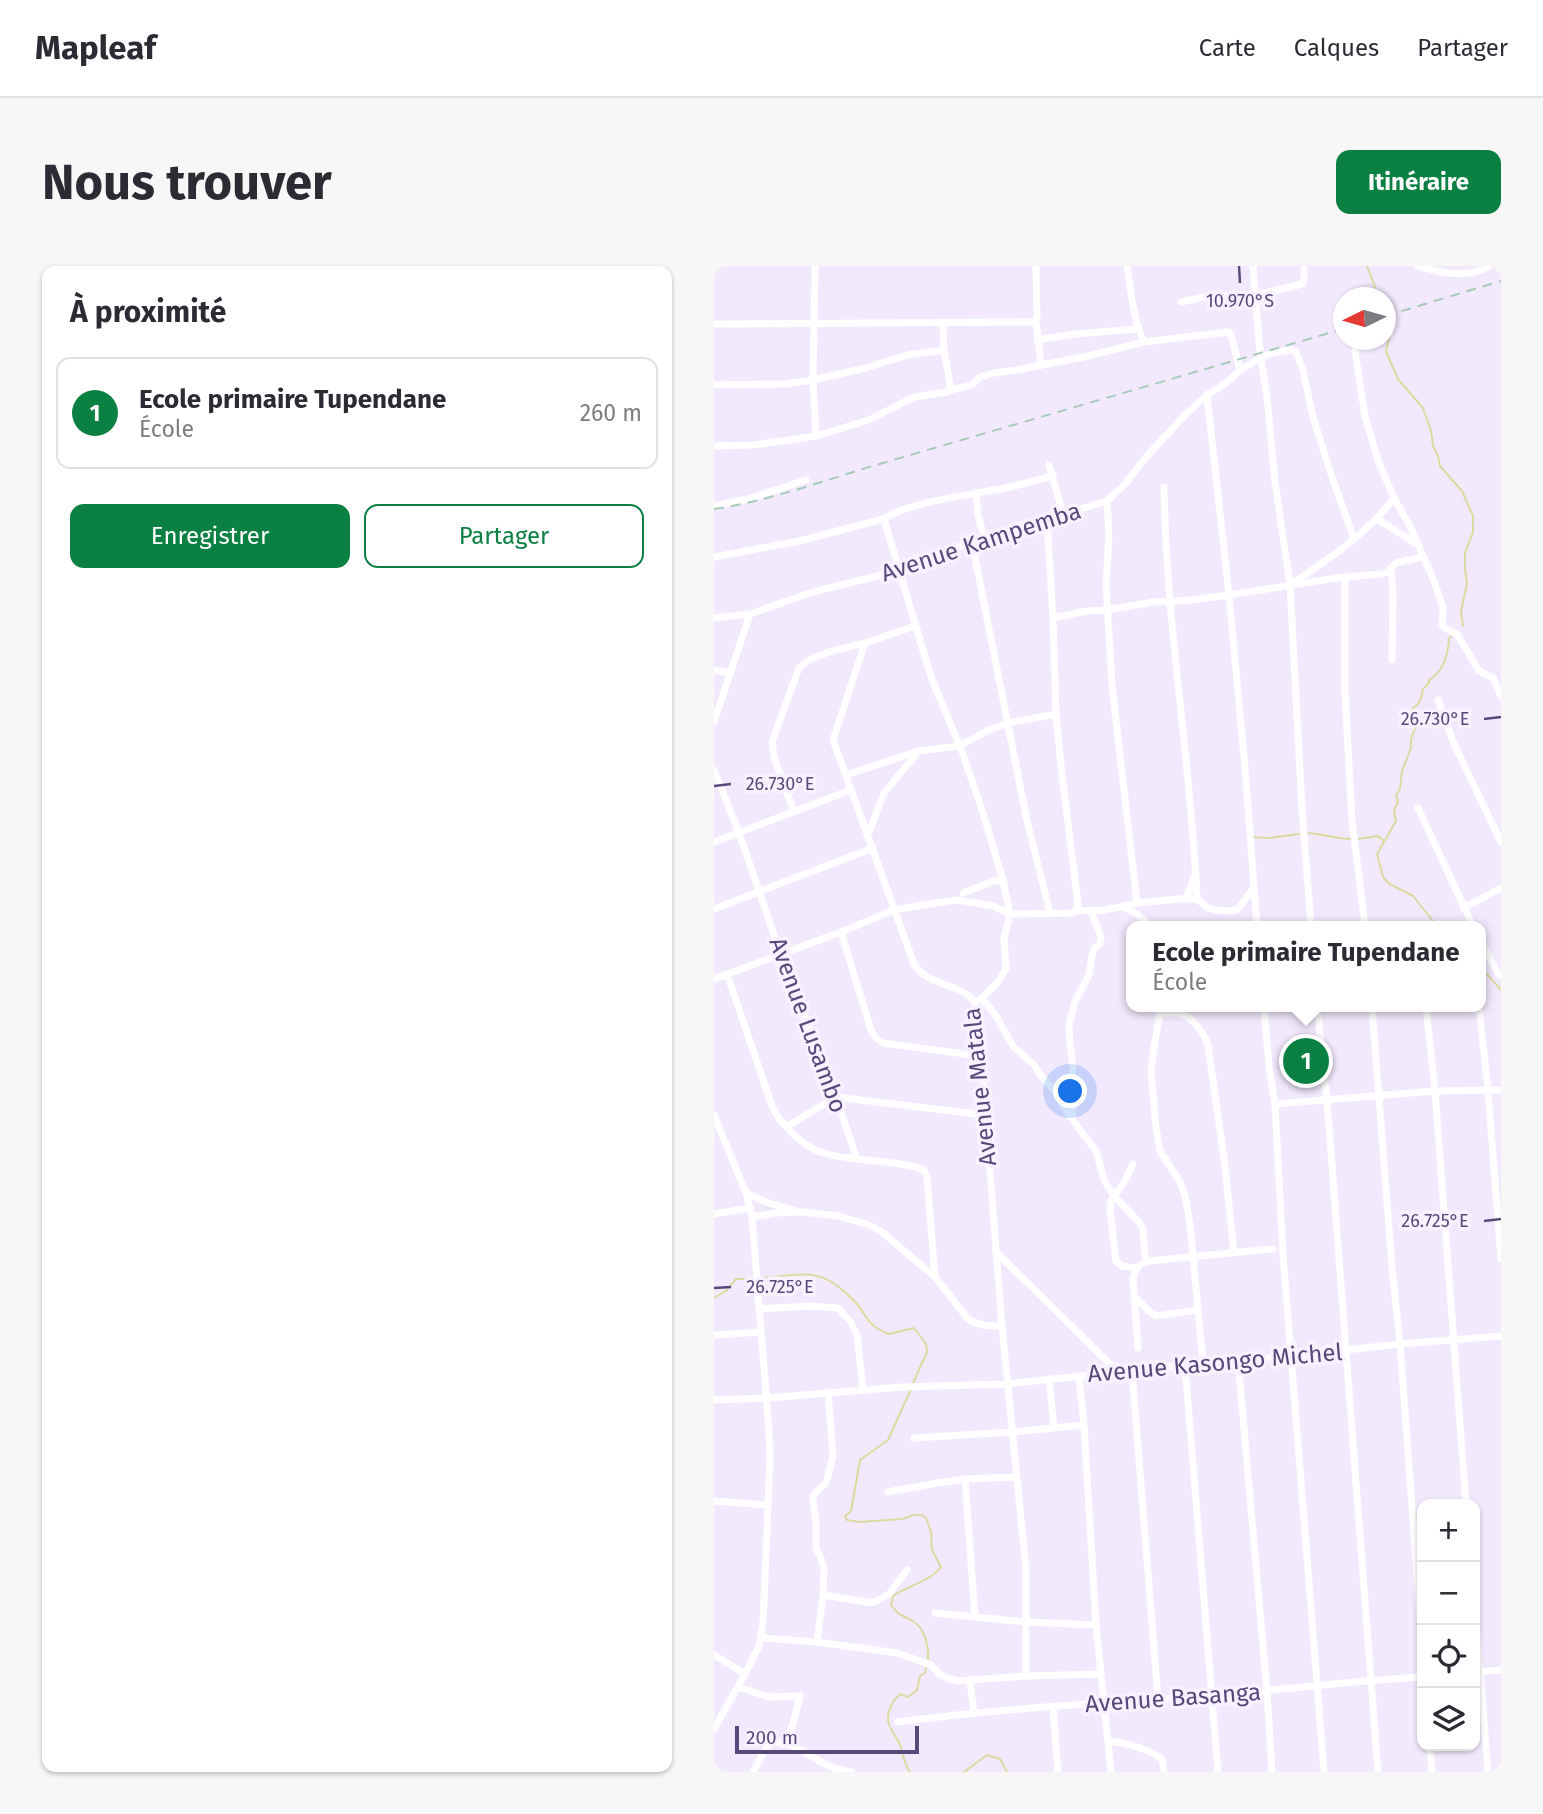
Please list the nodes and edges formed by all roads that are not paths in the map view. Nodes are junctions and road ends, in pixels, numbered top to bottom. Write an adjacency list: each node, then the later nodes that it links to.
1 (815, 266): 13 (street)
2 (1036, 266): 10 (street)
3 (1127, 266): 14 (street)
4 (1254, 266): 8 (street)
5 (1418, 266): 6 (street)
6 (1489, 266)
7 (1304, 269): 8 (street)
8 (1257, 294): 9 (street); 19 (street)
9 (1181, 302)
10 (1036, 321): 11 (street); 15 (street)
11 (943, 323): 13 (street); 17 (street)
12 (714, 324): 13 (street)
13 (815, 324): 22 (street)
14 (1138, 329): 15 (street); 16 (street)
15 (1037, 340): 20 (street)
16 (1144, 342): 20 (street); 21 (street)
17 (944, 350): 22 (street); 24 (street)
18 (1355, 350): 33 (street)
19 (1261, 358): 21 (street, Avenue Kampemba); 41 (street, Avenue Kampemba); 49 (street)
20 (1041, 365): 24 (street)
21 (1240, 370): 25 (street, Avenue Kampemba)
22 (813, 380): 23 (street); 26 (street)
23 (714, 385)
24 (950, 390): 26 (street)
25 (1207, 395): 34 (street, Avenue Kampemba); 50 (street)
26 (816, 436): 27 (street)
27 (714, 446)
28 (1049, 465): 29 (street)
29 (1052, 476): 32 (street); 36 (street)
30 (806, 480): 35 (street)
31 (1164, 487): 51 (street)
32 (976, 493): 37 (street); 40 (street)
33 (1394, 498): 39 (street); 43 (street)
34 (1107, 501): 36 (street, Avenue Kampemba); 52 (street)
35 (714, 506)
36 (1063, 513): 38 (street, Avenue Kampemba)
37 (884, 519): 44 (street); 47 (street)
38 (1047, 519): 40 (street, Avenue Kampemba); 55 (street)
39 (1377, 519): 41 (street); 43 (street)
40 (984, 537): 42 (street, Avenue Kampemba)
41 (1354, 539): 49 (street)
42 (972, 542): 47 (street, Avenue Kampemba); 66 (street)
43 (1417, 544): 45 (street)
44 (714, 556)
45 (1422, 558): 46 (street); 61 (street)
46 (1391, 567): 48 (street); 58 (street)
47 (898, 571): 53 (street, Avenue Kampemba); 56 (street)
48 (1345, 578): 49 (street); 99 (street)
49 (1290, 585): 50 (street); 98 (street)
50 (1229, 595): 51 (street); 81 (street)
51 (1171, 601): 52 (street); 79 (street)
52 (1107, 610): 55 (street); 87 (street)
53 (750, 614): 54 (street, Avenue Kampemba); 60 (street)
54 (714, 618)
55 (1053, 618): 64 (street)
56 (915, 626): 57 (street); 67 (street)
57 (865, 643): 70 (street, Avenue Matala); 73 (street)
58 (1392, 660)
59 (714, 670): 60 (street)
60 (729, 673): 65 (street)
61 (1497, 678): 62 (street)
62 (1501, 696)
63 (1438, 700): 77 (street)
64 (1056, 714): 66 (street); 92 (street)
65 (714, 722)
66 (1008, 723): 67 (street); 94 (street)
67 (959, 746): 68 (street); 80 (street)
68 (919, 751): 70 (street); 75 (street)
69 (714, 770): 74 (street, Avenue Lusambo)
70 (846, 775): 71 (street, Avenue Matala)
71 (851, 790): 73 (street); 75 (street, Avenue Matala)
72 (1418, 808): 89 (street)
73 (794, 812): 74 (street)
74 (739, 833): 76 (street); 83 (street, Avenue Lusambo)
75 (868, 835): 78 (street, Avenue Matala)
76 (714, 842)
77 (1501, 842)
78 (873, 848): 83 (street); 91 (street, Avenue Matala)
79 (1196, 872): 85 (street); 86 (street)
80 (1003, 881): 84 (street); 95 (street)
81 (1254, 888): 86 (street); 97 (street)
82 (1501, 888): 89 (street)
83 (760, 892): 90 (street); 103 (street, Avenue Lusambo)
84 (963, 893)
85 (1186, 899): 86 (street); 87 (street)
86 (1197, 899)
87 (1137, 903): 88 (street)
88 (1124, 907): 93 (street); 96 (street)
89 (1463, 908): 100 (street)
90 (714, 909)
91 (894, 910): 95 (street); 101 (street); 107 (street, Avenue Matala)
92 (1076, 911): 93 (street); 94 (street)
93 (1091, 911): 125 (street)
94 (1050, 913): 95 (street)
95 (1010, 914): 107 (street)
96 (1145, 921)
97 (1257, 921)
98 (1311, 921)
99 (1364, 921)
100 (1470, 921)
101 (841, 932): 103 (street); 115 (street)
102 (1486, 951): 105 (street)
103 (781, 955): 104 (street); 120 (street, Avenue Lusambo)
104 (727, 974): 106 (street); 126 (street)
105 (1501, 976)
106 (714, 979)
107 (979, 1000): 115 (street, Avenue Matala); 125 (street)
108 (1157, 1012): 140 (street)
109 (1172, 1012): 139 (street)
110 (1264, 1012): 122 (street)
111 (1317, 1012): 121 (street)
112 (1372, 1012): 119 (street)
113 (1426, 1012): 118 (street)
114 (1480, 1012): 116 (street)
115 (980, 1056): 124 (street, Avenue Matala)
116 (1488, 1090): 117 (street); 118 (street); 141 (street)
117 (1501, 1090)
118 (1434, 1091): 119 (street); 152 (street)
119 (1380, 1096): 121 (street); 153 (street)
120 (836, 1097): 124 (street); 126 (street); 129 (street, Avenue Lusambo)
121 (1326, 1100): 122 (street); 155 (street)
122 (1275, 1104): 156 (street)
123 (714, 1115): 127 (street)
124 (984, 1115): 138 (street, Avenue Matala)
125 (1073, 1120): 132 (street)
126 (786, 1127): 129 (street)
127 (723, 1140): 128 (street); 131 (street)
128 (714, 1143)
129 (858, 1158): 144 (street)
130 (1133, 1164): 132 (street)
131 (746, 1193): 133 (street); 134 (street)
132 (1113, 1195): 142 (street); 143 (street)
133 (750, 1209): 135 (street); 136 (street)
134 (804, 1212): 136 (street); 144 (street)
135 (714, 1214)
136 (752, 1217): 146 (street)
137 (1273, 1249): 139 (street)
138 (996, 1252): 148 (street, Avenue Matala); 161 (street)
139 (1234, 1252): 140 (street)
140 (1192, 1257): 142 (street); 147 (street)
141 (1501, 1259)
142 (1148, 1261): 143 (street)
143 (1137, 1268): 145 (street)
144 (935, 1277): 148 (street)
145 (1135, 1297): 147 (street); 154 (street)
146 (759, 1309): 149 (street); 165 (street)
147 (1198, 1310): 158 (street)
148 (1002, 1326): 164 (street, Avenue Matala)
149 (761, 1332): 150 (street); 167 (street)
150 (714, 1335)
151 (1501, 1336): 152 (street, Avenue Kasongo Michel)
152 (1453, 1340): 153 (street, Avenue Kasongo Michel); 176 (street)
153 (1400, 1344): 155 (street, Avenue Kasongo Michel); 185 (street)
154 (1138, 1348)
155 (1346, 1351): 156 (street, Avenue Kasongo Michel); 196 (street)
156 (1292, 1356): 157 (street, Avenue Kasongo Michel); 197 (street)
157 (1238, 1360): 158 (street, Avenue Kasongo Michel); 200 (street)
158 (1203, 1363): 159 (street, Avenue Kasongo Michel)
159 (1185, 1365): 160 (street, Avenue Kasongo Michel); 201 (street)
160 (1132, 1371): 161 (street, Avenue Kasongo Michel); 202 (street)
161 (1118, 1372): 162 (street, Avenue Kasongo Michel)
162 (1079, 1377): 163 (street, Avenue Kasongo Michel); 169 (street)
163 (1049, 1379): 164 (street, Avenue Kasongo Michel); 170 (street)
164 (1007, 1384): 165 (street, Avenue Kasongo Michel); 171 (street, Avenue Matala)
165 (863, 1389): 166 (street)
166 (828, 1392): 167 (street); 180 (street)
167 (768, 1398): 168 (street); 178 (street)
168 (714, 1400)
169 (1084, 1425): 170 (street); 184 (street)
170 (1054, 1427): 171 (street)
171 (1012, 1432): 172 (street); 173 (street, Avenue Matala)
172 (914, 1438)
173 (1016, 1477): 174 (street); 183 (street, Avenue Matala)
174 (965, 1479): 175 (street); 182 (street)
175 (888, 1492)
176 (1466, 1499)
177 (714, 1501): 178 (street)
178 (768, 1505): 186 (street)
179 (907, 1570): 180 (street)
180 (823, 1595): 187 (street)
181 (935, 1613): 182 (street)
182 (975, 1618): 183 (street)
183 (1026, 1622): 184 (street); 193 (street, Avenue Matala)
184 (1096, 1625): 192 (street)
185 (1421, 1625)
186 (761, 1638): 187 (street); 191 (street)
187 (817, 1642): 195 (street)
188 (714, 1655): 191 (street)
189 (1501, 1670): 190 (street)
190 (1480, 1672)
191 (745, 1674): 198 (street)
192 (1101, 1674): 193 (street); 203 (street)
193 (1026, 1676): 195 (street)
194 (1417, 1677): 196 (street, Avenue Basanga)
195 (970, 1680): 205 (street)
196 (1371, 1680): 197 (street, Avenue Basanga); 220 (street)
197 (1318, 1685): 200 (street, Avenue Basanga); 219 (street)
198 (738, 1686): 207 (street); 209 (street)
199 (1479, 1688): 222 (street)
200 (1267, 1691): 201 (street, Avenue Basanga); 218 (street)
201 (1212, 1695): 202 (street, Avenue Basanga); 217 (street)
202 (1158, 1699): 203 (street, Avenue Basanga)
203 (1103, 1703): 204 (street, Avenue Basanga); 208 (street)
204 (1053, 1707): 205 (street, Avenue Basanga); 214 (street)
205 (974, 1713): 206 (street, Avenue Basanga)
206 (898, 1722)
207 (714, 1729)
208 (1108, 1741): 215 (street); 216 (street)
209 (786, 1743): 211 (street); 212 (street)
210 (1430, 1751): 221 (street)
211 (827, 1769): 213 (street)
212 (753, 1772)
213 (851, 1772)
214 (1058, 1772)
215 (1111, 1772)
216 (1164, 1772)
217 (1217, 1772)
218 (1272, 1772)
219 (1324, 1772)
220 (1378, 1772)
221 (1432, 1772)
222 (1488, 1772)

